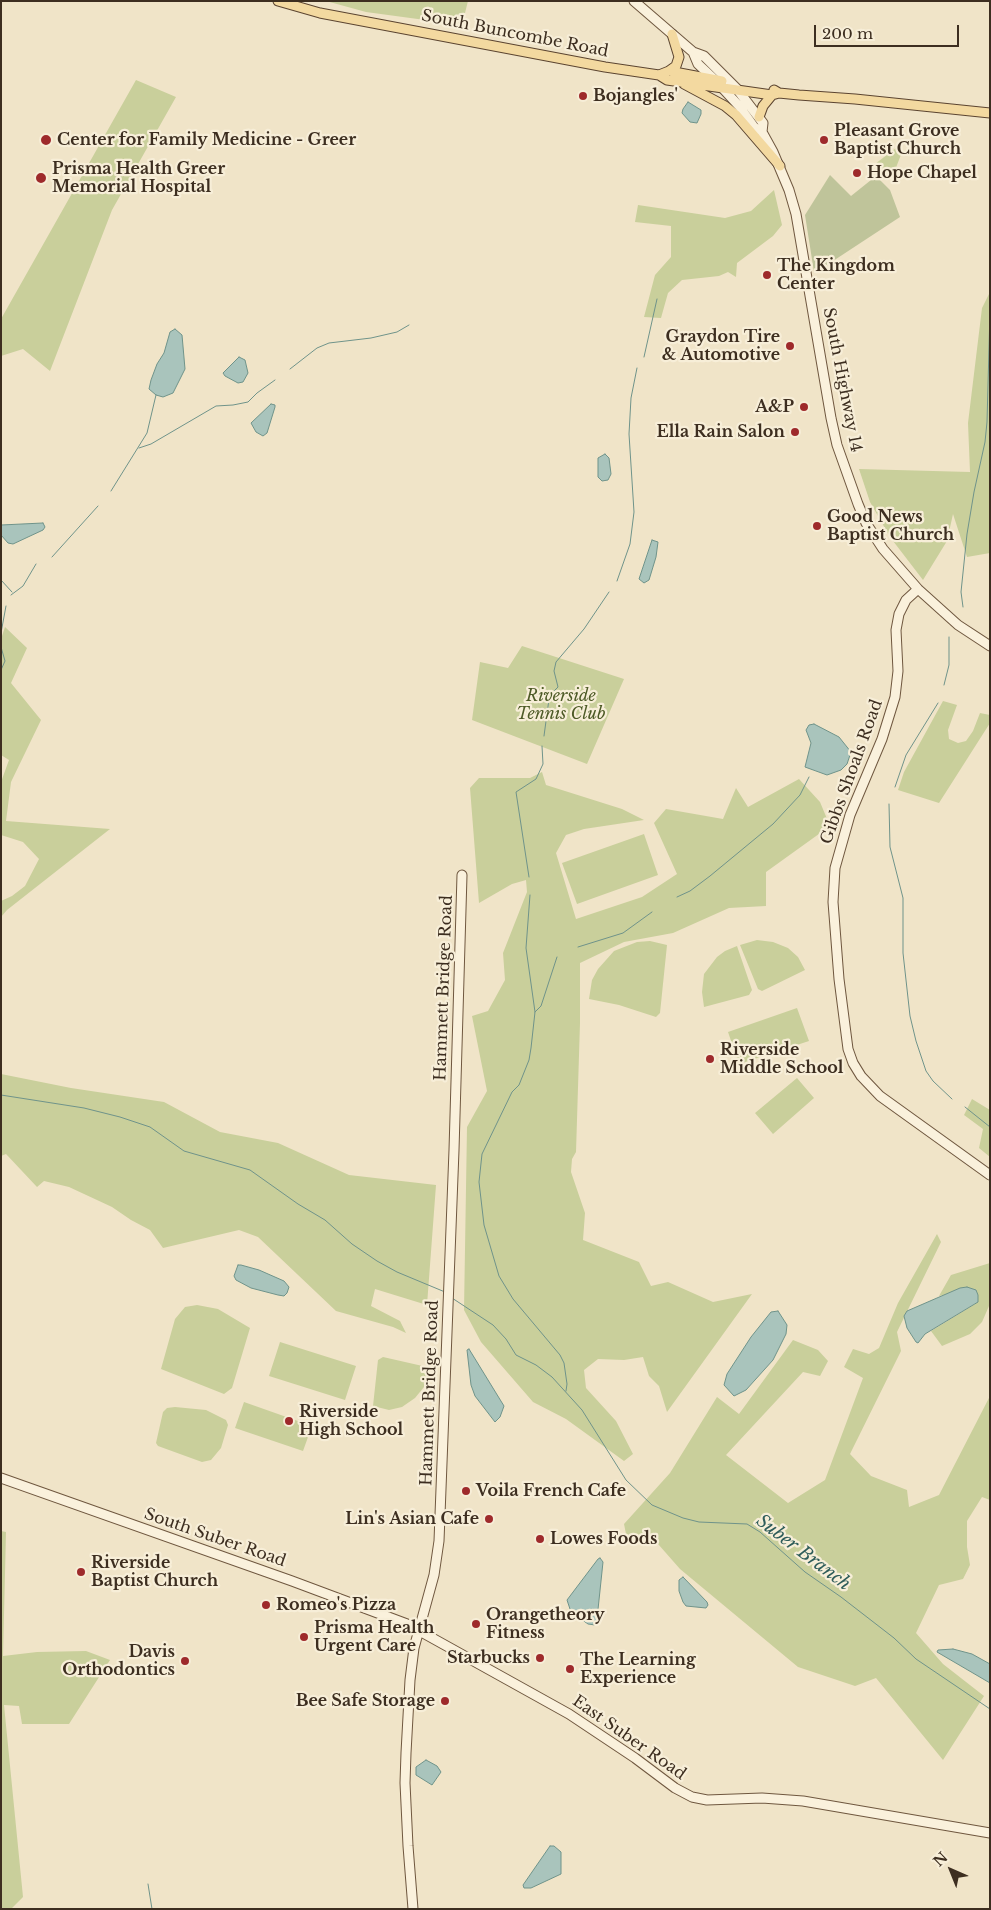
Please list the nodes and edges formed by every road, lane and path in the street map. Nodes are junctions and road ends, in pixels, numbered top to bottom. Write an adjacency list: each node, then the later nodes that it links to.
1 (278, 1): 6 (main road, South Buncombe Road)
2 (634, 1): 3 (street, South Highway 14)
3 (672, 34): 4 (street, South Highway 14); 5 (main road)
4 (693, 52): 8 (street, South Highway 14); 8 (street, South Highway 14)
5 (669, 71): 6 (main road, South Buncombe Road); 8 (main road, South Buncombe Road)
6 (659, 74): 7 (main road, South Buncombe Road)
7 (680, 81): 8 (main road, South Buncombe Road); 13 (main road)
8 (727, 85): 9 (main road, South Buncombe Road); 11 (street, South Highway 14); 12 (street, South Highway 14)
9 (776, 94): 10 (main road, South Buncombe Road); 11 (main road)
10 (990, 113)
11 (759, 117): 12 (street, South Highway 14)
12 (762, 132): 13 (street, South Highway 14)
13 (780, 166): 14 (street, South Highway 14)
14 (918, 589): 15 (street, South Highway 14); 17 (street, Gibbs Shoals Road)
15 (990, 646)
16 (462, 875): 19 (street, Hammett Bridge Road)
17 (990, 1176)
18 (1, 1478): 19 (street, South Suber Road)
19 (418, 1629): 20 (street, East Suber Road); 21 (street, Hammett Bridge Road)
20 (990, 1833)
21 (413, 1909)

